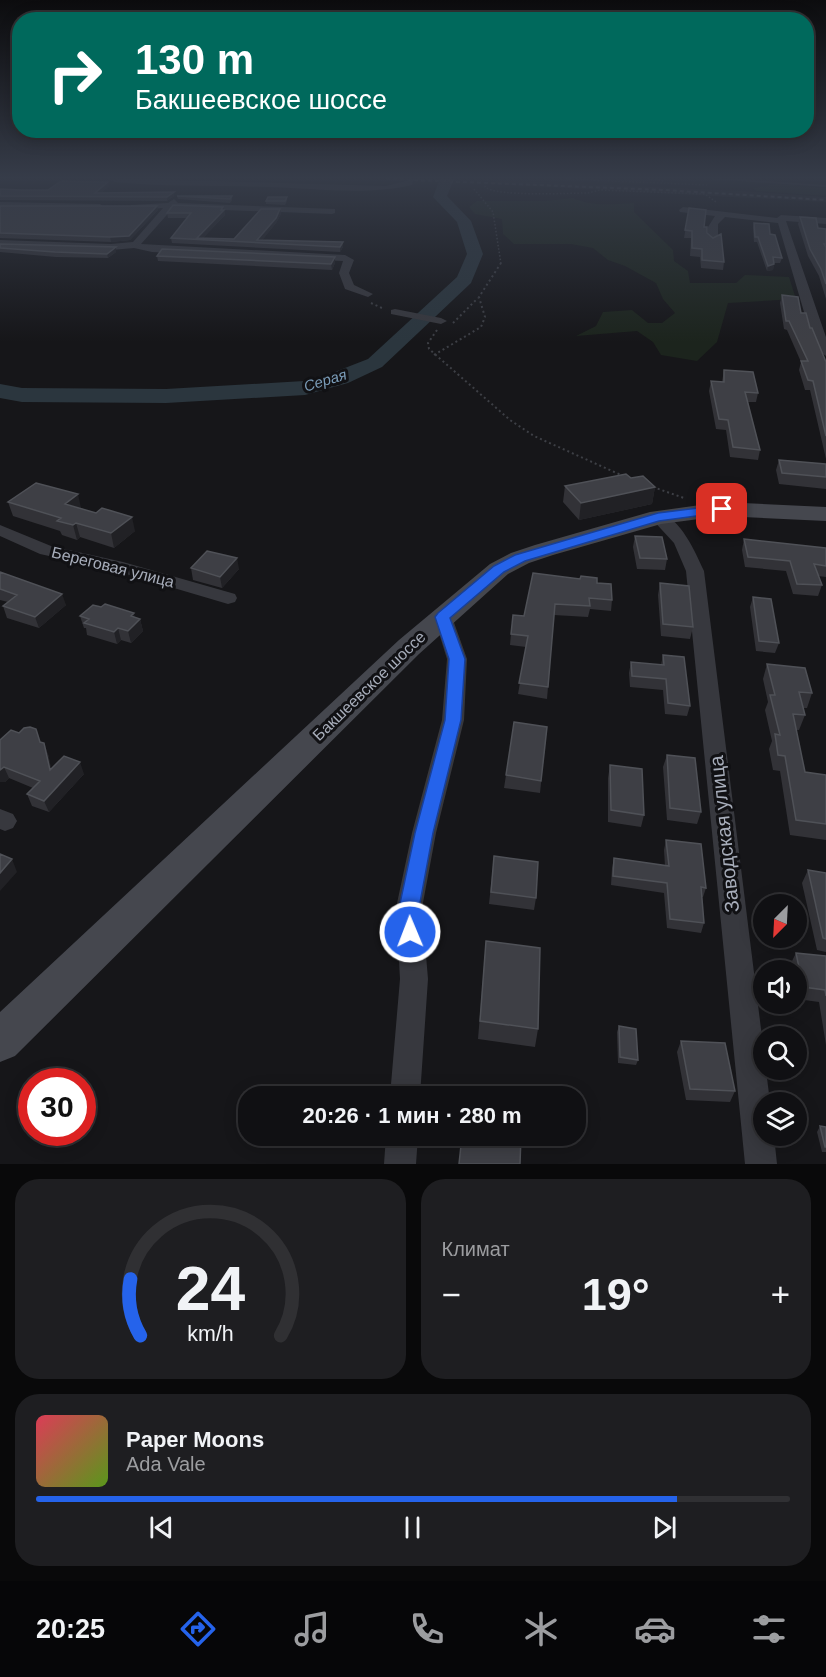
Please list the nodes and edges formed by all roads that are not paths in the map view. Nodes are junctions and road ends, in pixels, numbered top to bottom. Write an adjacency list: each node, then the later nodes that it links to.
1 (145, 233): 6 (street)
2 (712, 233): 4 (street)
3 (785, 233): 10 (street)
4 (713, 242)
5 (0, 243): 6 (street)
6 (136, 245): 7 (street)
7 (368, 294)
8 (395, 312): 9 (street)
9 (440, 323)
10 (826, 352)
11 (826, 514): 12 (street, Бакшеевское шоссе)
12 (658, 517): 15 (street, Бакшеевское шоссе); 20 (street, Заводская улица)
13 (0, 530): 14 (street, Береговая улица)
14 (228, 598)
15 (443, 617): 16 (street, Бакшеевское шоссе); 17 (street)
16 (0, 1041)
17 (406, 1086)
18 (401, 1146): 19 (street)
19 (400, 1164)
20 (761, 1164)

